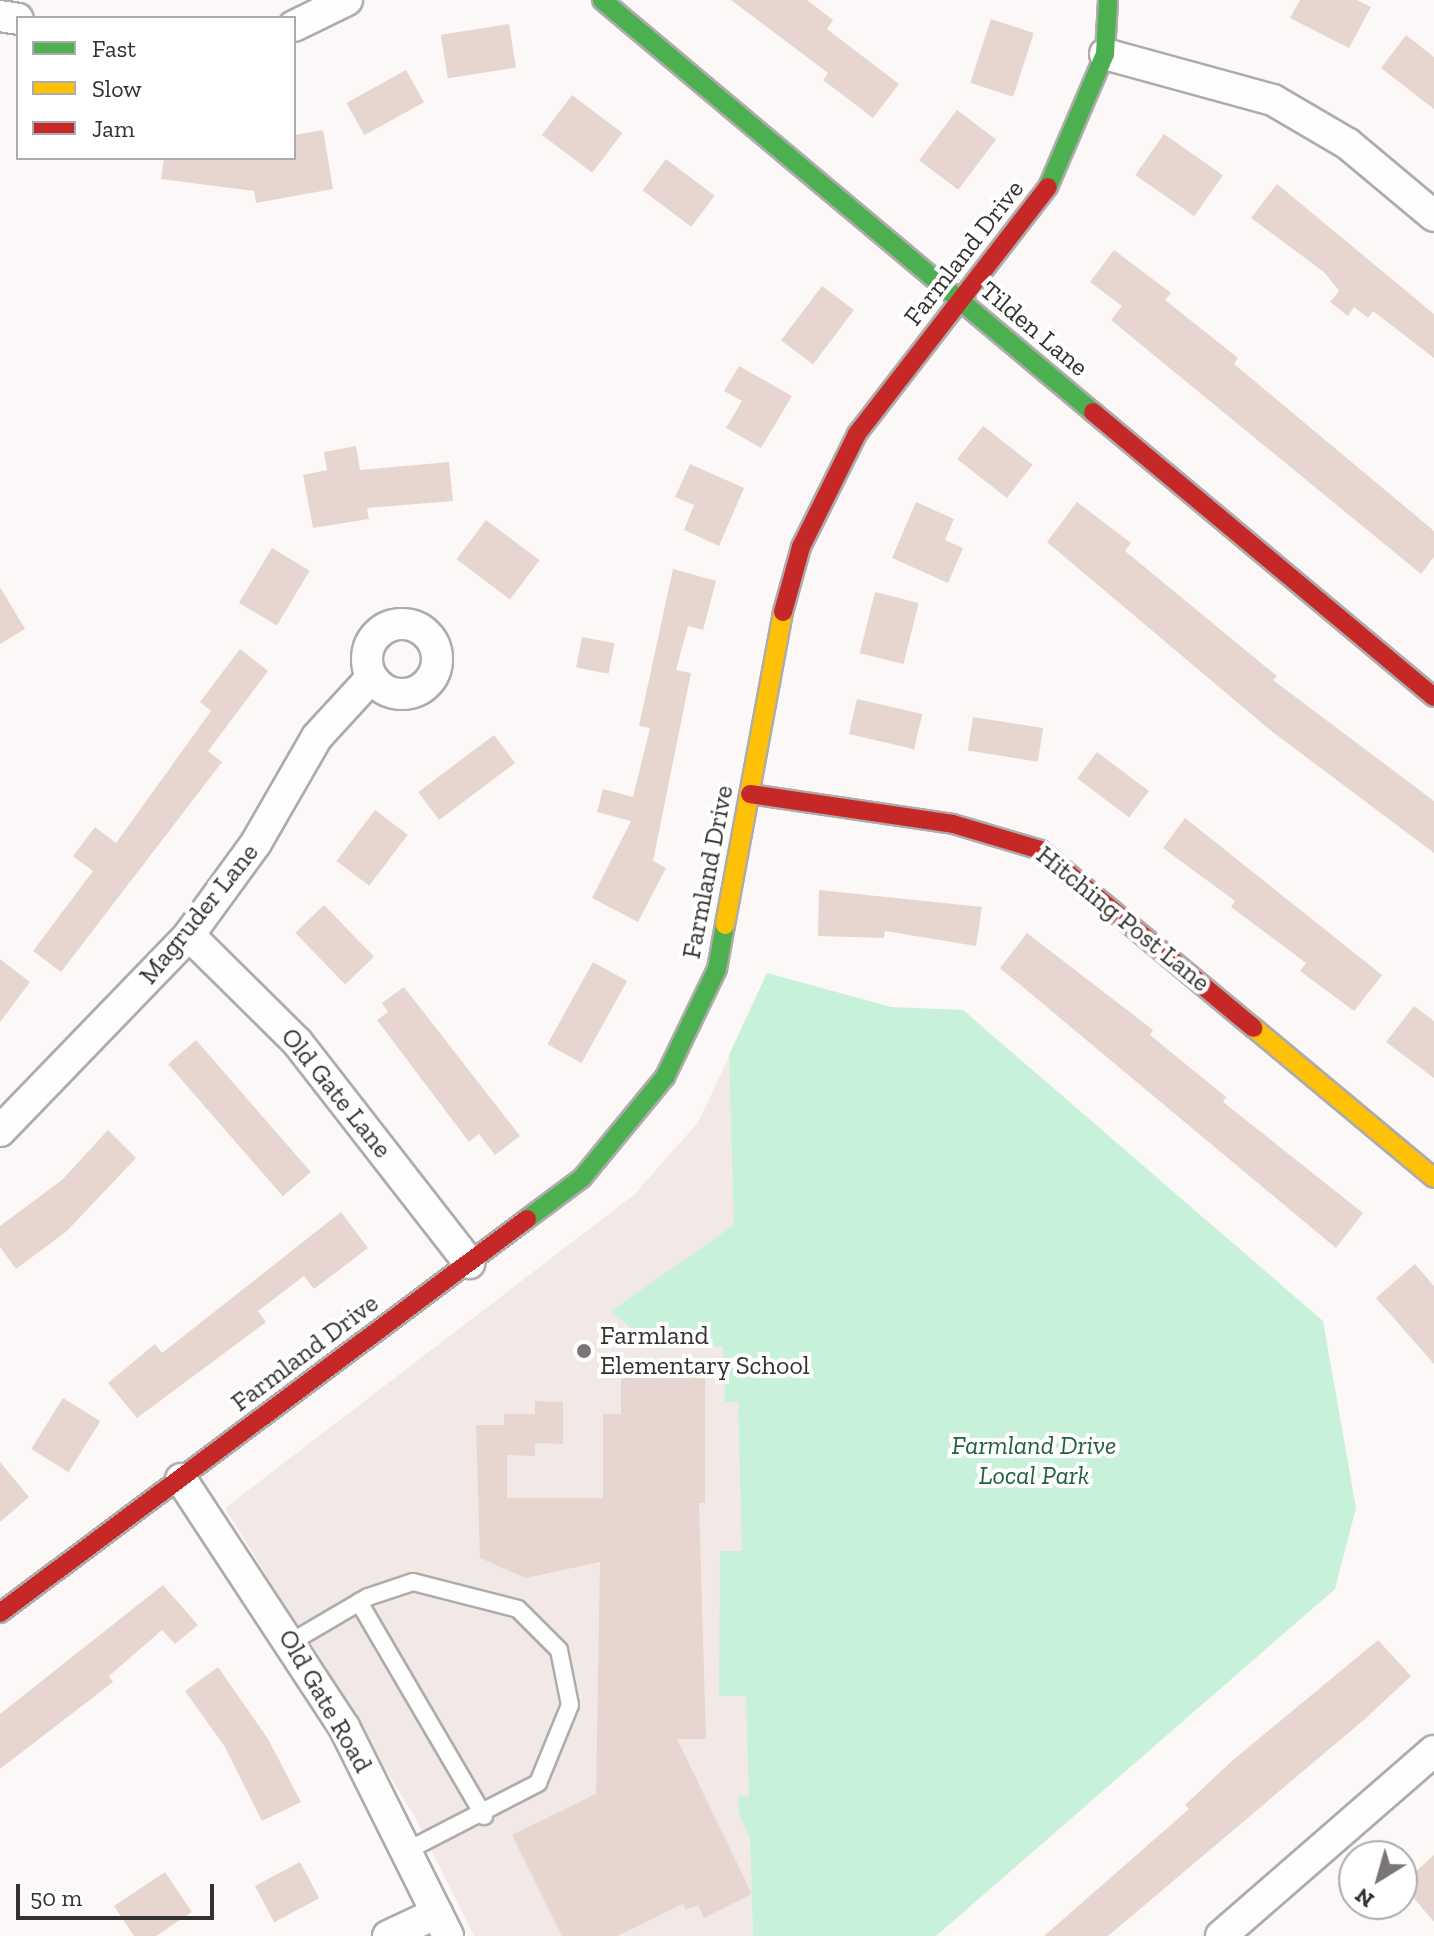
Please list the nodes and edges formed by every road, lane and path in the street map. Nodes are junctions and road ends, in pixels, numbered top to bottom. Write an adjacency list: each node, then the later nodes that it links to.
1 (347, 0): 4 (street)
2 (602, 0): 7 (street, Tilden Lane)
3 (1108, 0): 5 (street, Farmland Drive)
4 (296, 25)
5 (1105, 54): 6 (street); 7 (street, Farmland Drive)
6 (1434, 216)
7 (959, 301): 9 (street, Tilden Lane); 10 (street, Farmland Drive)
8 (372, 677): 11 (street, Magruder Lane)
9 (1434, 697)
10 (750, 794): 13 (street, Hitching Post Lane); 14 (street, Farmland Drive)
11 (189, 935): 12 (street, Magruder Lane); 14 (street, Old Gate Lane)
12 (0, 1131)
13 (1434, 1178)
14 (469, 1263): 15 (street, Farmland Drive)
15 (181, 1479): 17 (street, Farmland Drive); 18 (street, Old Gate Road)
16 (359, 1602): 18 (lane); 20 (lane); 20 (lane)
17 (0, 1613)
18 (293, 1641): 21 (street, Old Gate Road)
19 (1434, 1751): 24 (street)
20 (484, 1816): 21 (lane)
21 (406, 1851): 22 (street, Old Gate Road)
22 (442, 1924): 23 (street)
23 (388, 1936)
24 (1221, 1936)

